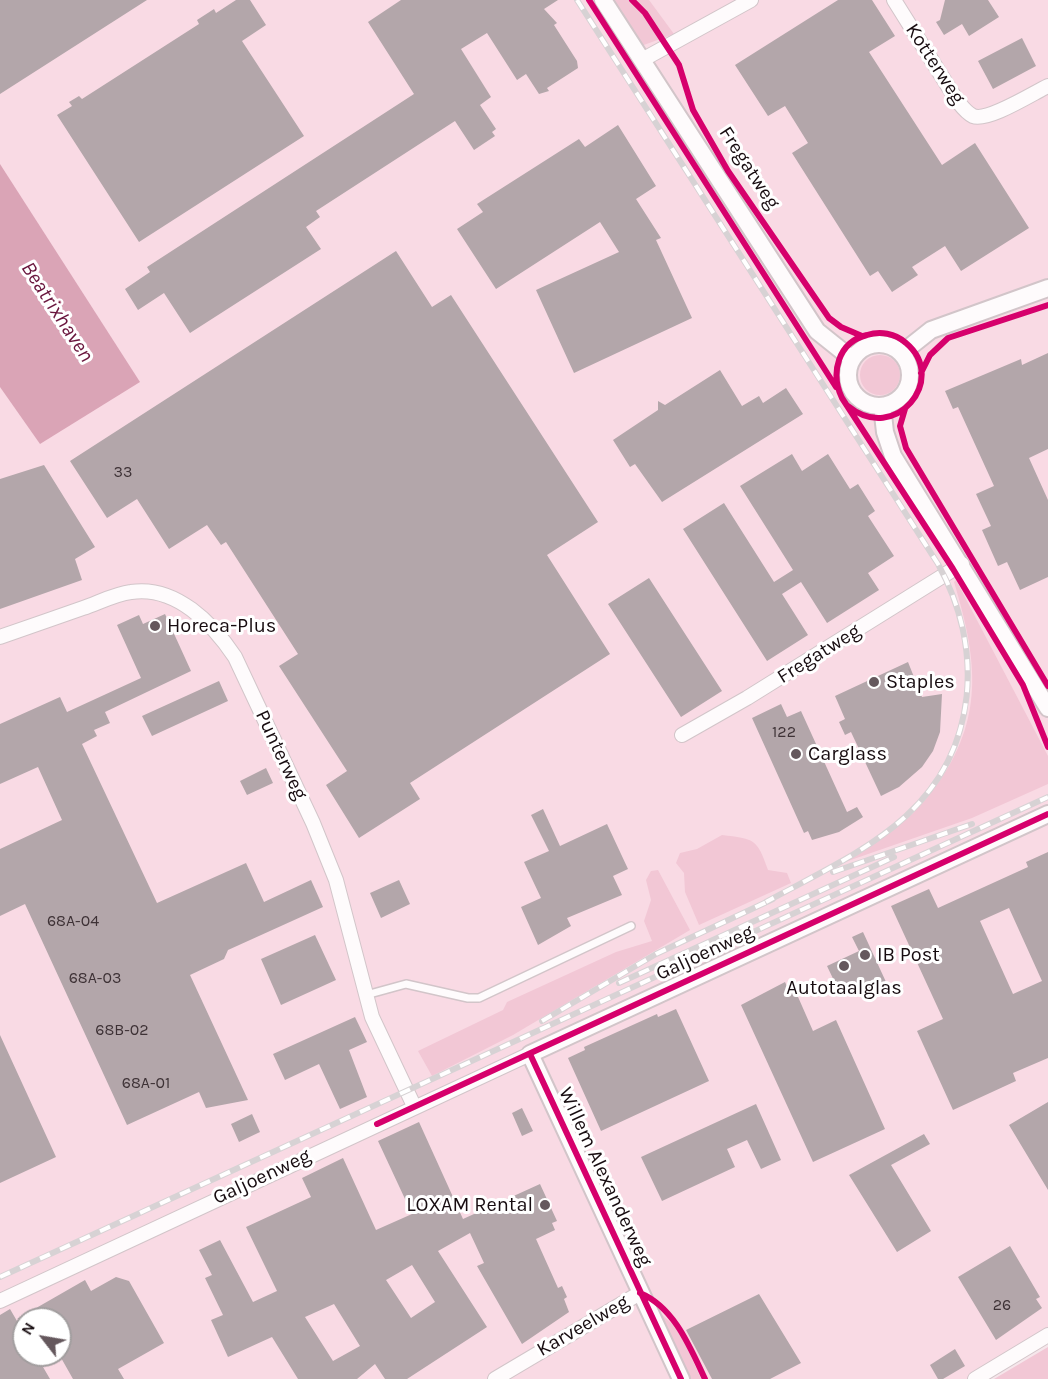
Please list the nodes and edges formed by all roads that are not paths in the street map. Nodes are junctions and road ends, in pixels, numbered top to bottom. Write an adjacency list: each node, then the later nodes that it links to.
1 (603, 0): 4 (street, Fregatweg)
2 (751, 0): 4 (street)
3 (894, 0): 5 (street, Kotterweg)
4 (642, 60): 8 (street, Fregatweg)
5 (1048, 86)
6 (1048, 288): 7 (street)
7 (902, 353): 8 (street); 9 (street)
8 (852, 359): 9 (street)
9 (882, 406): 10 (street)
10 (962, 564): 12 (street); 13 (street, Fregatweg)
11 (0, 637): 16 (street, Punterweg)
12 (1048, 708)
13 (682, 735)
14 (1048, 814): 17 (street, Galjoenweg)
15 (631, 926): 16 (lane)
16 (366, 995): 18 (street, Punterweg)
17 (530, 1054): 18 (street, Galjoenweg); 19 (street, Willem Alexanderweg)
18 (414, 1106): 20 (street, Galjoenweg)
19 (640, 1293): 22 (street, Karveelweg); 23 (street, Willem Alexanderweg)
20 (0, 1301)
21 (1048, 1335): 24 (street)
22 (495, 1379)
23 (681, 1379)
24 (975, 1379)

